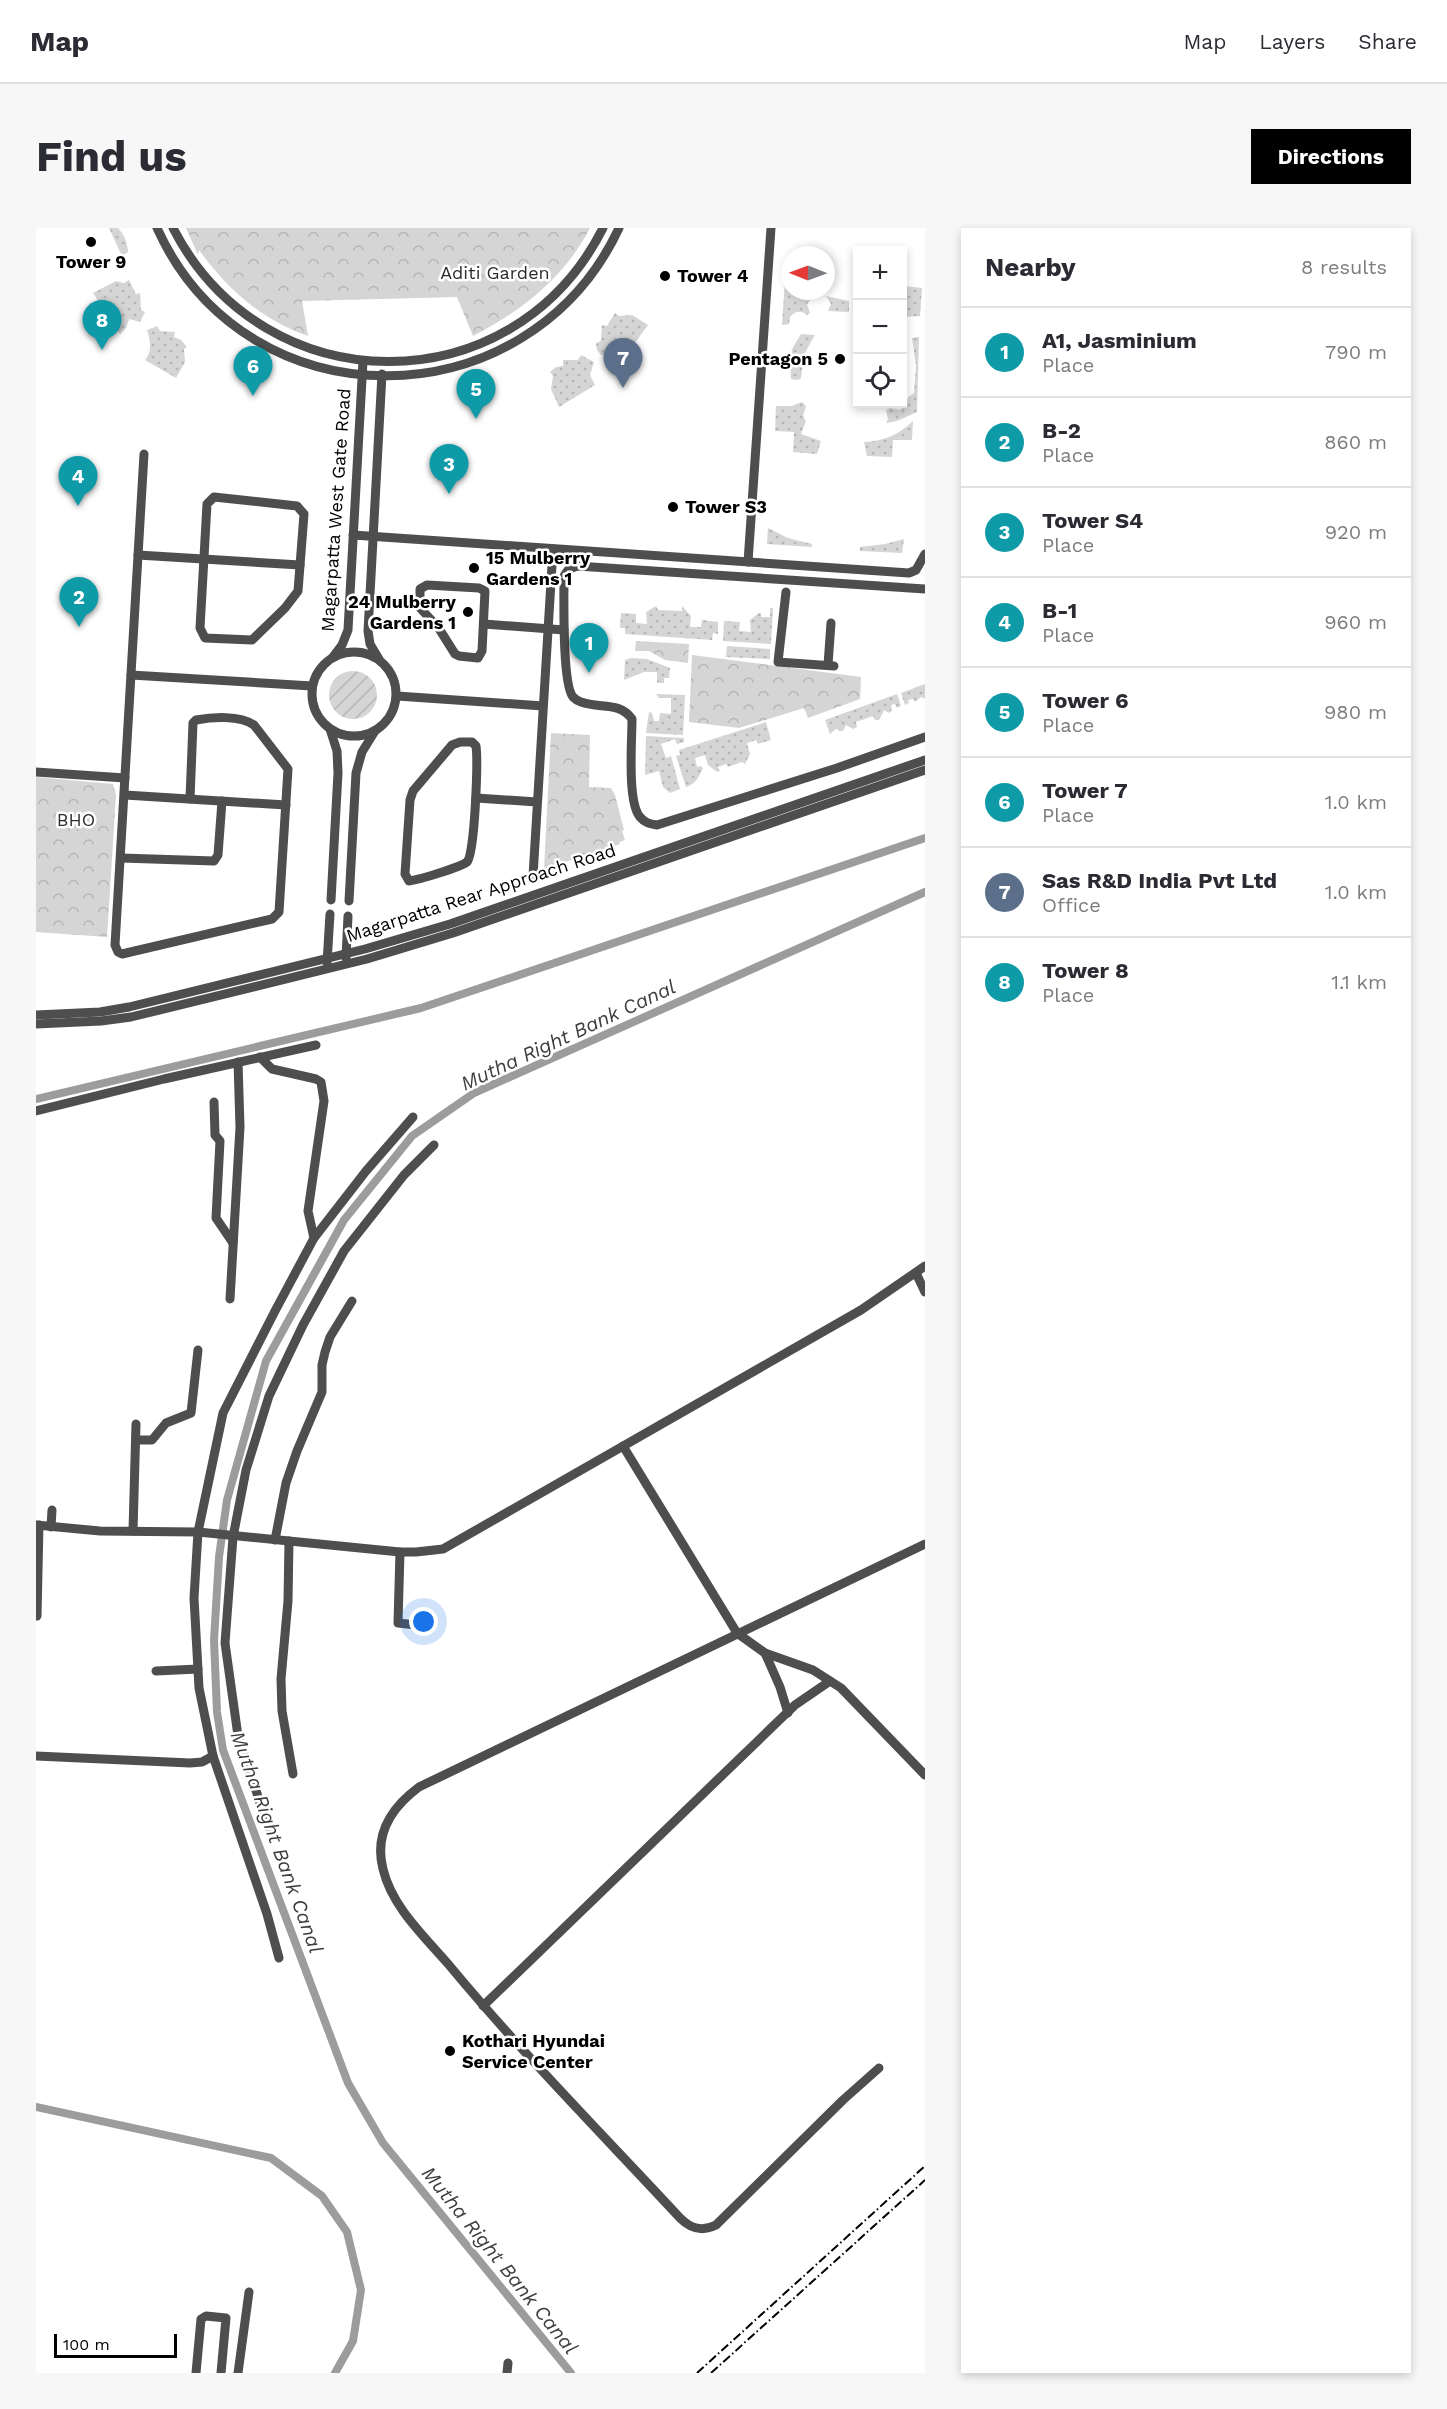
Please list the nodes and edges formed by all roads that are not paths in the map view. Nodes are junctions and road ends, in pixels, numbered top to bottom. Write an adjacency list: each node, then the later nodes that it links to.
1 (157, 228): 8 (street)
2 (173, 228): 6 (street)
3 (603, 228): 7 (street)
4 (619, 228): 9 (street)
5 (771, 228): 17 (street)
6 (363, 361): 7 (street); 8 (street, Magarpatta West Gate Road)
7 (382, 362): 9 (street, Magarpatta West Gate Road)
8 (362, 376): 9 (street); 11 (street, Magarpatta West Gate Road)
9 (382, 377): 12 (street, Magarpatta West Gate Road)
10 (144, 454): 15 (street)
11 (353, 536): 12 (street); 27 (street, Magarpatta West Gate Road)
12 (373, 536): 13 (street); 28 (street, Magarpatta West Gate Road)
13 (553, 549): 17 (street); 25 (street)
14 (925, 554): 18 (street)
15 (138, 555): 16 (street); 29 (street)
16 (205, 559): 19 (street); 19 (street); 19 (street)
17 (748, 562): 18 (street)
18 (792, 565): 20 (street)
19 (300, 566)
20 (791, 580): 21 (street); 26 (street)
21 (925, 589)
22 (786, 592): 23 (street)
23 (831, 623)
24 (484, 624): 24 (street); 25 (street)
25 (548, 630): 26 (street); 32 (street)
26 (564, 630): 35 (street)
27 (333, 657): 28 (street, Magarpatta West Gate Road); 30 (street, Magarpatta West Gate Road)
28 (379, 659): 31 (street, Magarpatta West Gate Road)
29 (131, 679): 30 (street); 39 (street)
30 (312, 686): 33 (street)
31 (397, 696): 32 (street); 34 (street)
32 (543, 706): 44 (street)
33 (330, 729): 34 (street); 48 (street)
34 (375, 731): 49 (street)
35 (925, 737)
36 (925, 760): 52 (street, Magarpatta Rear Approach Road)
37 (925, 770): 52 (street, Magarpatta Rear Approach Road)
38 (36, 772): 39 (street)
39 (125, 778): 40 (street)
40 (124, 795): 42 (street); 46 (street)
41 (476, 798): 41 (street); 44 (street)
42 (190, 799): 43 (street); 45 (street)
43 (222, 801): 45 (street); 46 (street)
44 (537, 802): 47 (street)
45 (286, 805): 46 (street)
46 (121, 858)
47 (533, 876)
48 (331, 900)
49 (349, 901)
50 (330, 914): 53 (street)
51 (348, 916): 52 (street)
52 (346, 959): 53 (street, Magarpatta Rear Approach Road)
53 (327, 963): 54 (street, Magarpatta Rear Approach Road); 55 (street, Magarpatta Rear Approach Road)
54 (36, 1014)
55 (36, 1024)
56 (316, 1045): 57 (street)
57 (260, 1057): 58 (street); 63 (street)
58 (238, 1062): 60 (street); 64 (street)
59 (214, 1102): 64 (street)
60 (36, 1112)
61 (413, 1117): 63 (street)
62 (434, 1145): 79 (street)
63 (314, 1238): 78 (street)
64 (234, 1245): 68 (street)
65 (925, 1266): 66 (street)
66 (916, 1273): 67 (street); 73 (street)
67 (925, 1292)
68 (230, 1299)
69 (352, 1301): 80 (street)
70 (198, 1350): 72 (street)
71 (136, 1424): 72 (street)
72 (136, 1440): 77 (street)
73 (623, 1446): 83 (street); 86 (street)
74 (52, 1510): 76 (street)
75 (38, 1525): 76 (street); 84 (street)
76 (51, 1527): 77 (street)
77 (132, 1531): 78 (street)
78 (202, 1533): 79 (street); 88 (street)
79 (230, 1537): 80 (street); 96 (street)
80 (275, 1540): 81 (street)
81 (290, 1541): 83 (street); 94 (street)
82 (925, 1544): 86 (street)
83 (400, 1552): 85 (street)
84 (37, 1616)
85 (416, 1625)
86 (737, 1633): 87 (street); 98 (street)
87 (765, 1653): 90 (street); 91 (street)
88 (198, 1669): 89 (street); 93 (street)
89 (156, 1671)
90 (830, 1681): 91 (street); 95 (street)
91 (788, 1713): 98 (street)
92 (36, 1756): 93 (street)
93 (213, 1756): 97 (street)
94 (293, 1774)
95 (925, 1775)
96 (268, 1827)
97 (279, 1958)
98 (483, 2006): 99 (street)
99 (879, 2068)
100 (249, 2292): 104 (street)
101 (508, 2363): 105 (street)
102 (196, 2373): 103 (street)
103 (221, 2373)
104 (238, 2373)
105 (507, 2373)

